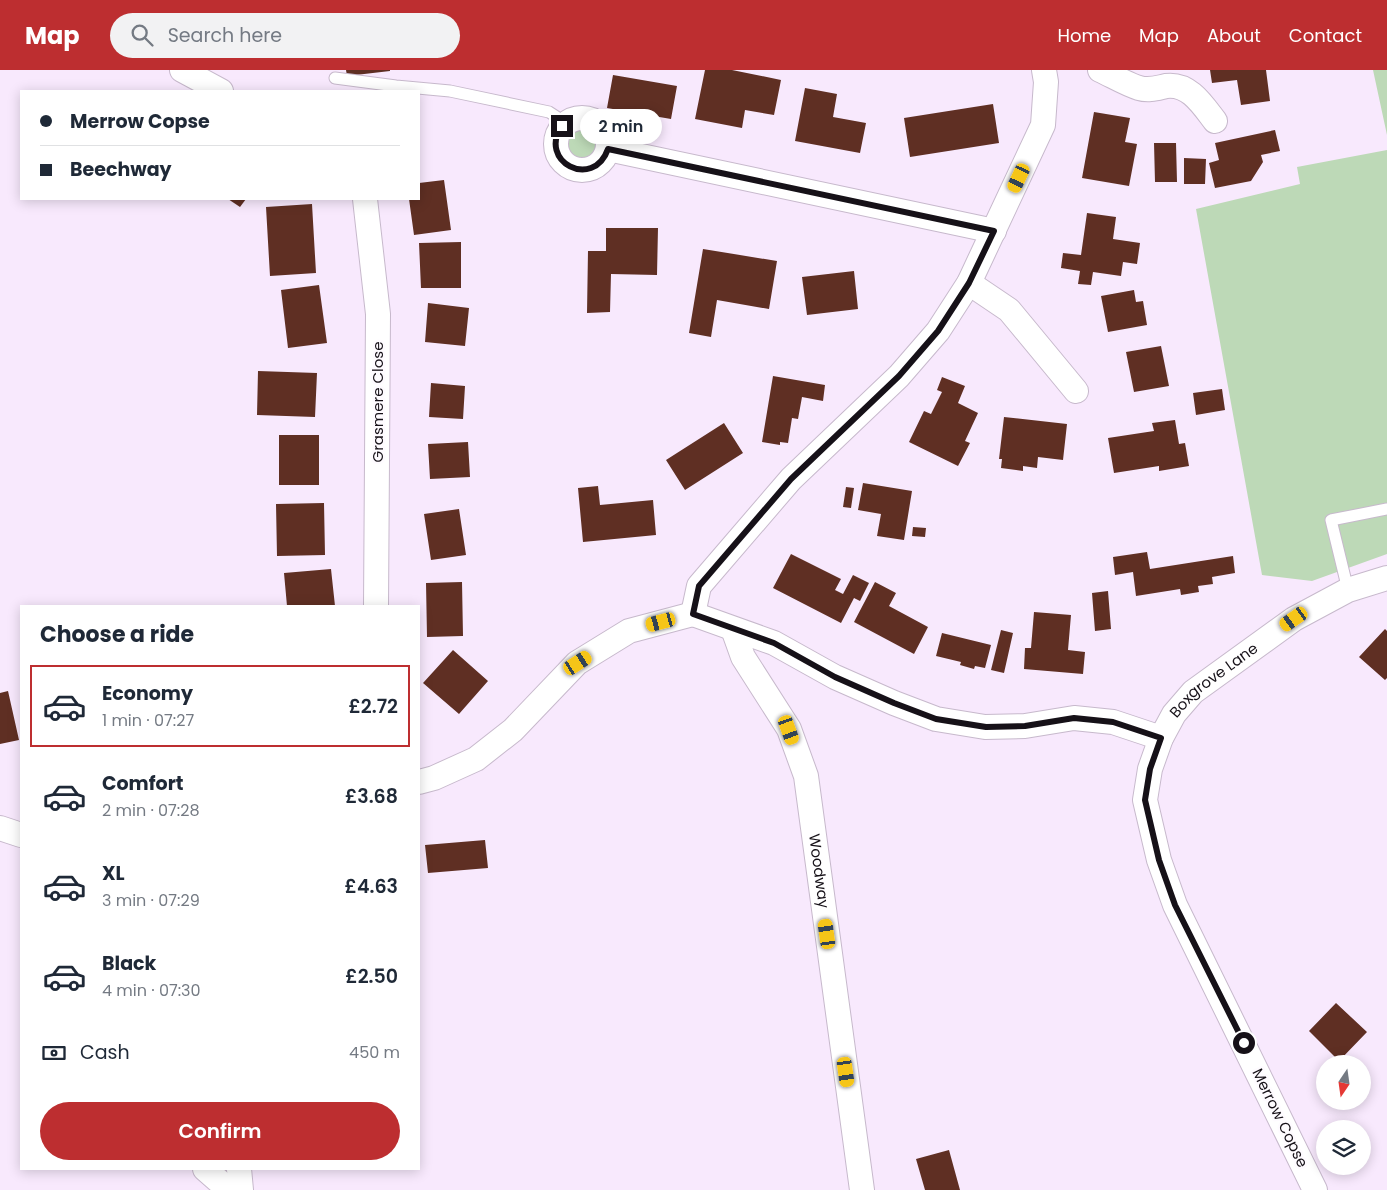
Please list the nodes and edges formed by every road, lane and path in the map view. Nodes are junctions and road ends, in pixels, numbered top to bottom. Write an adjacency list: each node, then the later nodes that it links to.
1 (182, 70): 6 (street)
2 (1046, 70): 11 (street)
3 (1100, 70): 5 (street)
4 (335, 78): 8 (lane)
5 (1166, 78): 7 (street)
6 (219, 90)
7 (1215, 120)
8 (566, 123): 9 (street); 9 (street)
9 (608, 149): 11 (street)
10 (365, 200): 17 (street, Grasmere Close)
11 (994, 231): 12 (street)
12 (969, 283): 13 (street); 18 (street)
13 (1076, 391)
14 (1387, 510): 16 (lane)
15 (1387, 578): 16 (street, Boxgrove Lane)
16 (1348, 590): 20 (street, Boxgrove Lane)
17 (376, 605)
18 (693, 614): 19 (street); 21 (street)
19 (733, 629): 20 (street); 28 (street, Woodway)
20 (1161, 738): 29 (street, Merrow Copse)
21 (420, 782)
22 (0, 828): 23 (street)
23 (20, 835)
24 (206, 1170): 26 (street)
25 (239, 1170): 27 (street)
26 (229, 1190)
27 (241, 1190)
28 (862, 1190)
29 (1315, 1190)

